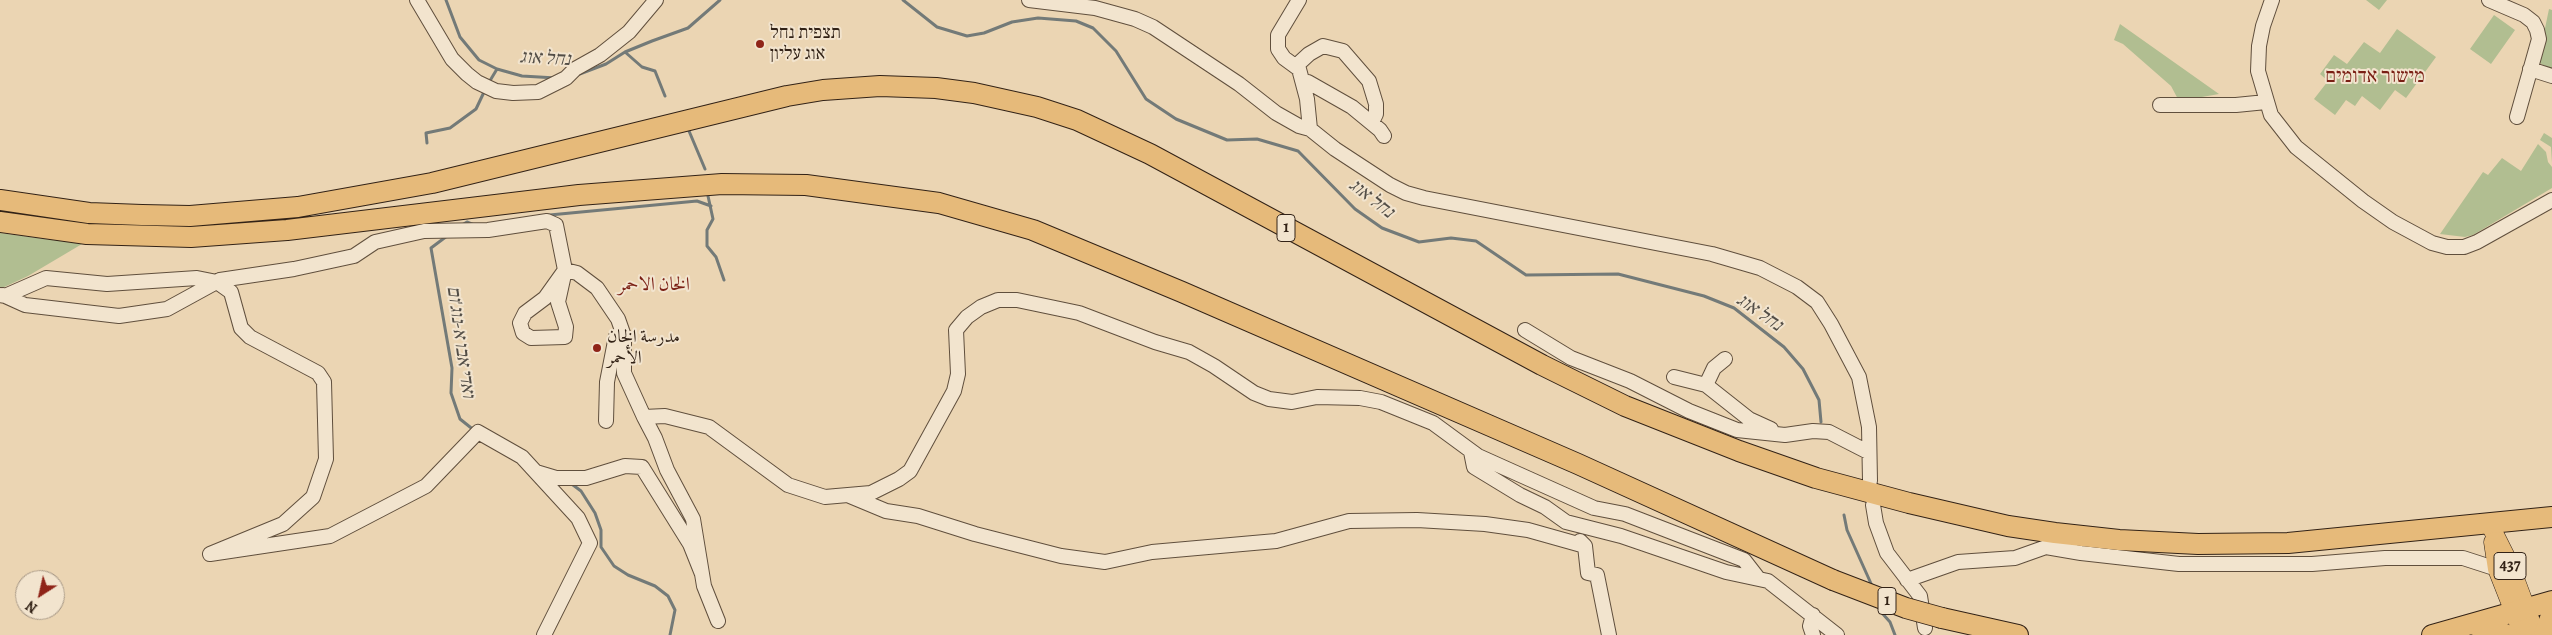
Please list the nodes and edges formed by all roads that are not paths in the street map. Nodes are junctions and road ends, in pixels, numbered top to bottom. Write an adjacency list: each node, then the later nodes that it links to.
1 (417, 0): 2 (street)
2 (656, 0)
3 (1028, 0): 15 (street)
4 (1299, 0): 7 (street)
5 (2272, 0): 11 (street)
6 (2490, 0): 8 (street)
7 (1296, 66): 10 (street); 14 (street)
8 (2530, 69): 9 (street); 13 (street)
9 (2552, 76)
10 (1302, 83): 14 (street); 15 (street)
11 (2266, 102): 12 (street); 18 (street)
12 (2160, 105)
13 (2517, 117)
14 (1372, 122): 16 (street)
15 (1310, 129): 32 (street)
16 (1384, 136)
17 (0, 200): 39 (highway, 1)
18 (2552, 200)
19 (0, 222): 50 (highway, 1, bridge)
20 (565, 270): 20 (street); 21 (street); 23 (street)
21 (217, 282): 22 (street); 22 (street); 33 (street)
22 (1, 295)
23 (618, 319): 28 (street); 29 (street)
24 (1525, 330): 30 (street)
25 (1725, 359): 27 (street)
26 (1674, 377): 27 (street)
27 (1706, 385): 30 (street)
28 (644, 416): 35 (street); 42 (street)
29 (606, 421)
30 (1786, 435): 32 (street)
31 (1471, 452): 35 (street); 38 (street); 43 (street)
32 (1868, 452): 34 (street)
33 (535, 472): 42 (street); 52 (street)
34 (1870, 480)
35 (850, 496): 40 (street)
36 (1873, 505): 44 (street)
37 (2552, 517): 39 (highway, 1)
38 (1566, 522): 40 (street); 43 (street)
39 (2490, 524): 41 (main road, 437); 46 (main road, 437)
40 (1585, 546): 53 (street)
41 (2497, 569): 44 (street); 46 (main road, 437)
42 (702, 574): 49 (street)
43 (1758, 578): 48 (street)
44 (1906, 580): 50 (street)
45 (2552, 601): 46 (highway)
46 (2519, 611): 51 (highway); 59 (main road, 437); 60 (main road, 437)
47 (2552, 613): 61 (highway)
48 (1813, 615): 54 (street); 55 (street)
49 (718, 622)
50 (1934, 623): 56 (highway, 1)
51 (2470, 625): 57 (highway); 58 (highway)
52 (544, 635)
53 (1609, 635)
54 (1813, 635)
55 (1837, 635)
56 (2018, 635)
57 (2432, 635)
58 (2507, 635)
59 (2523, 635)
60 (2536, 635)
61 (2544, 635)

